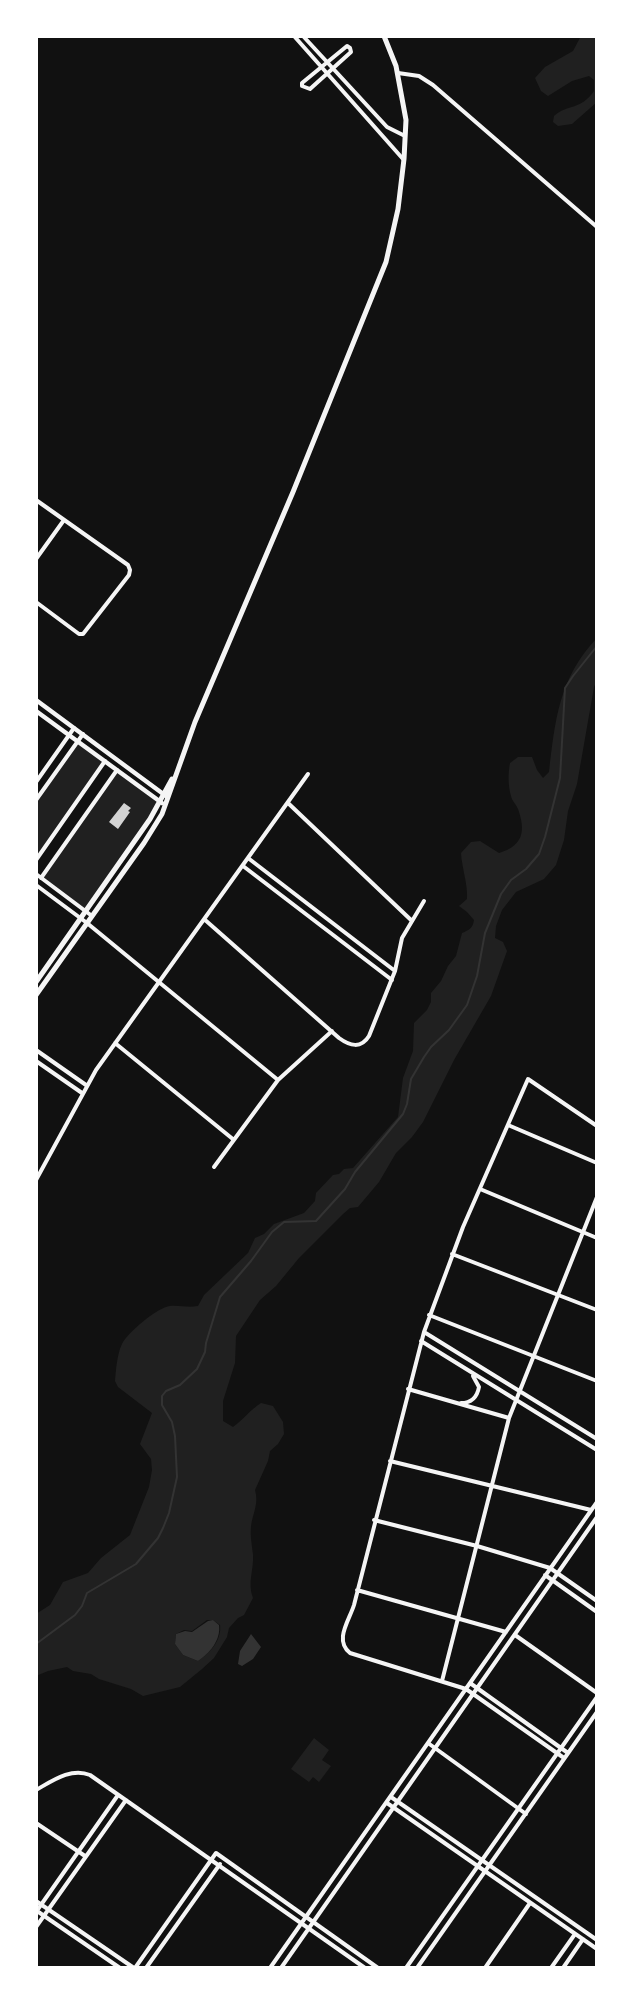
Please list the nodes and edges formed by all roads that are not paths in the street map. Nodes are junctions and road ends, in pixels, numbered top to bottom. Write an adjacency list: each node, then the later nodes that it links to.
1 (294, 36): 5 (street)
2 (303, 36): 4 (street)
3 (384, 36): 8 (main road)
4 (326, 62): 5 (street); 6 (street); 6 (street)
5 (321, 67): 7 (street); 7 (street)
6 (332, 69): 7 (street); 9 (street)
7 (328, 73): 10 (street)
8 (398, 73): 9 (main road); 11 (street)
9 (405, 136): 10 (main road)
10 (404, 159): 26 (main road)
11 (597, 227)
12 (36, 500): 13 (street)
13 (64, 520): 14 (street); 15 (street)
14 (36, 559)
15 (36, 602)
16 (36, 700): 18 (street)
17 (36, 711): 20 (street)
18 (74, 728): 19 (street); 20 (street)
19 (83, 734): 21 (street); 26 (street)
20 (69, 735): 21 (street); 25 (street)
21 (78, 741): 22 (street); 27 (street)
22 (105, 761): 23 (street); 32 (street)
23 (117, 770): 28 (street); 35 (street)
24 (308, 774): 29 (street)
25 (36, 782)
26 (166, 796): 28 (main road); 30 (main road)
27 (36, 800)
28 (160, 801): 30 (street); 38 (main road)
29 (288, 803): 31 (street); 42 (street)
30 (165, 807): 39 (main road)
31 (248, 858): 33 (street); 44 (street)
32 (36, 860)
33 (243, 866): 41 (street); 45 (street)
34 (36, 874): 35 (street)
35 (41, 878): 38 (street)
36 (36, 885): 40 (street)
37 (424, 901): 42 (street)
38 (85, 911): 39 (street); 40 (main road)
39 (92, 916): 43 (main road)
40 (80, 918): 43 (street); 46 (main road)
41 (204, 919): 47 (street); 49 (street)
42 (411, 921): 44 (street)
43 (87, 923): 47 (street); 48 (main road)
44 (395, 971): 45 (street)
45 (392, 980): 49 (street)
46 (36, 982)
47 (159, 982): 50 (street); 53 (street)
48 (36, 995)
49 (332, 1031): 53 (street)
50 (115, 1043): 54 (street); 58 (street)
51 (36, 1050): 54 (street)
52 (36, 1060): 55 (street)
53 (278, 1080): 58 (street)
54 (86, 1085): 55 (street)
55 (82, 1093): 61 (street)
56 (508, 1125): 57 (street); 59 (street); 62 (street)
57 (597, 1126)
58 (234, 1140): 60 (street)
59 (597, 1163)
60 (214, 1167)
61 (36, 1180)
62 (480, 1189): 64 (street); 66 (street)
63 (597, 1197): 64 (street)
64 (583, 1232): 65 (street); 67 (street)
65 (597, 1238)
66 (452, 1254): 67 (street); 69 (street)
67 (558, 1295): 68 (street); 72 (street)
68 (597, 1310)
69 (429, 1315): 70 (street); 72 (street)
70 (424, 1332): 71 (street); 76 (street)
71 (421, 1341): 73 (street); 75 (street)
72 (534, 1356): 74 (street); 76 (street)
73 (461, 1366): 77 (street); 78 (street)
74 (597, 1381)
75 (408, 1389): 78 (street); 82 (street)
76 (519, 1392): 77 (street); 80 (street)
77 (516, 1401): 79 (street); 81 (street)
78 (455, 1403): 79 (street)
79 (509, 1418): 83 (street)
80 (597, 1439)
81 (597, 1450)
82 (390, 1461): 83 (street); 87 (street)
83 (492, 1486): 85 (street); 89 (street)
84 (597, 1502): 85 (street)
85 (591, 1510): 90 (street)
86 (597, 1517): 88 (street)
87 (374, 1520): 89 (street); 94 (street)
88 (595, 1524): 91 (street)
89 (477, 1546): 90 (street); 97 (street)
90 (550, 1568): 91 (street); 92 (street)
91 (558, 1573): 93 (street); 95 (street)
92 (545, 1575): 93 (street); 98 (street)
93 (553, 1580): 96 (street); 99 (street)
94 (357, 1590): 97 (street); 100 (street)
95 (597, 1601)
96 (597, 1612)
97 (458, 1618): 98 (street); 100 (street)
98 (506, 1632): 101 (street)
99 (515, 1635): 103 (street); 105 (street)
100 (442, 1681): 102 (street)
101 (470, 1683): 102 (street); 103 (street)
102 (466, 1689): 104 (street); 107 (street)
103 (477, 1689): 104 (street); 108 (street)
104 (474, 1694): 109 (street); 110 (street)
105 (597, 1695): 108 (street)
106 (597, 1712): 111 (street)
107 (428, 1743): 109 (street); 115 (street)
108 (561, 1748): 110 (street); 111 (street)
109 (435, 1749): 117 (street); 120 (street)
110 (558, 1753): 112 (street); 120 (street)
111 (568, 1753): 112 (street)
112 (564, 1758): 121 (street)
113 (36, 1790): 114 (street)
114 (118, 1795): 116 (street); 123 (street)
115 (391, 1797): 117 (street); 118 (street)
116 (126, 1800): 124 (street); 126 (street)
117 (398, 1802): 119 (street); 127 (street)
118 (387, 1803): 119 (street); 138 (street)
119 (394, 1808): 130 (street); 140 (street)
120 (519, 1809): 121 (street); 127 (street)
121 (526, 1814): 129 (street)
122 (36, 1823): 123 (street)
123 (78, 1852): 124 (street); 134 (street)
124 (85, 1856): 135 (street)
125 (224, 1859): 126 (street); 128 (street); 138 (street)
126 (212, 1860): 128 (street); 148 (street)
127 (482, 1861): 129 (street); 130 (street)
128 (219, 1865): 139 (street); 149 (street)
129 (489, 1866): 131 (street); 145 (street)
130 (478, 1867): 131 (street); 154 (street)
131 (485, 1872): 133 (street); 155 (street)
132 (36, 1901): 134 (street)
133 (530, 1903): 143 (street); 156 (street)
134 (41, 1905): 135 (street); 136 (street)
135 (48, 1909): 137 (street); 148 (street)
136 (36, 1912): 137 (street)
137 (44, 1916): 141 (street); 147 (street)
138 (306, 1917): 139 (street); 140 (street)
139 (302, 1923): 142 (street); 150 (street)
140 (313, 1923): 142 (street); 153 (street)
141 (36, 1927)
142 (309, 1929): 151 (street); 152 (street)
143 (575, 1934): 144 (street); 157 (street)
144 (583, 1939): 146 (street); 158 (street)
145 (597, 1940)
146 (597, 1949)
147 (120, 1968)
148 (135, 1968)
149 (146, 1968)
150 (270, 1968)
151 (281, 1968)
152 (365, 1968)
153 (378, 1968)
154 (406, 1968)
155 (417, 1968)
156 (485, 1968)
157 (551, 1968)
158 (563, 1968)

